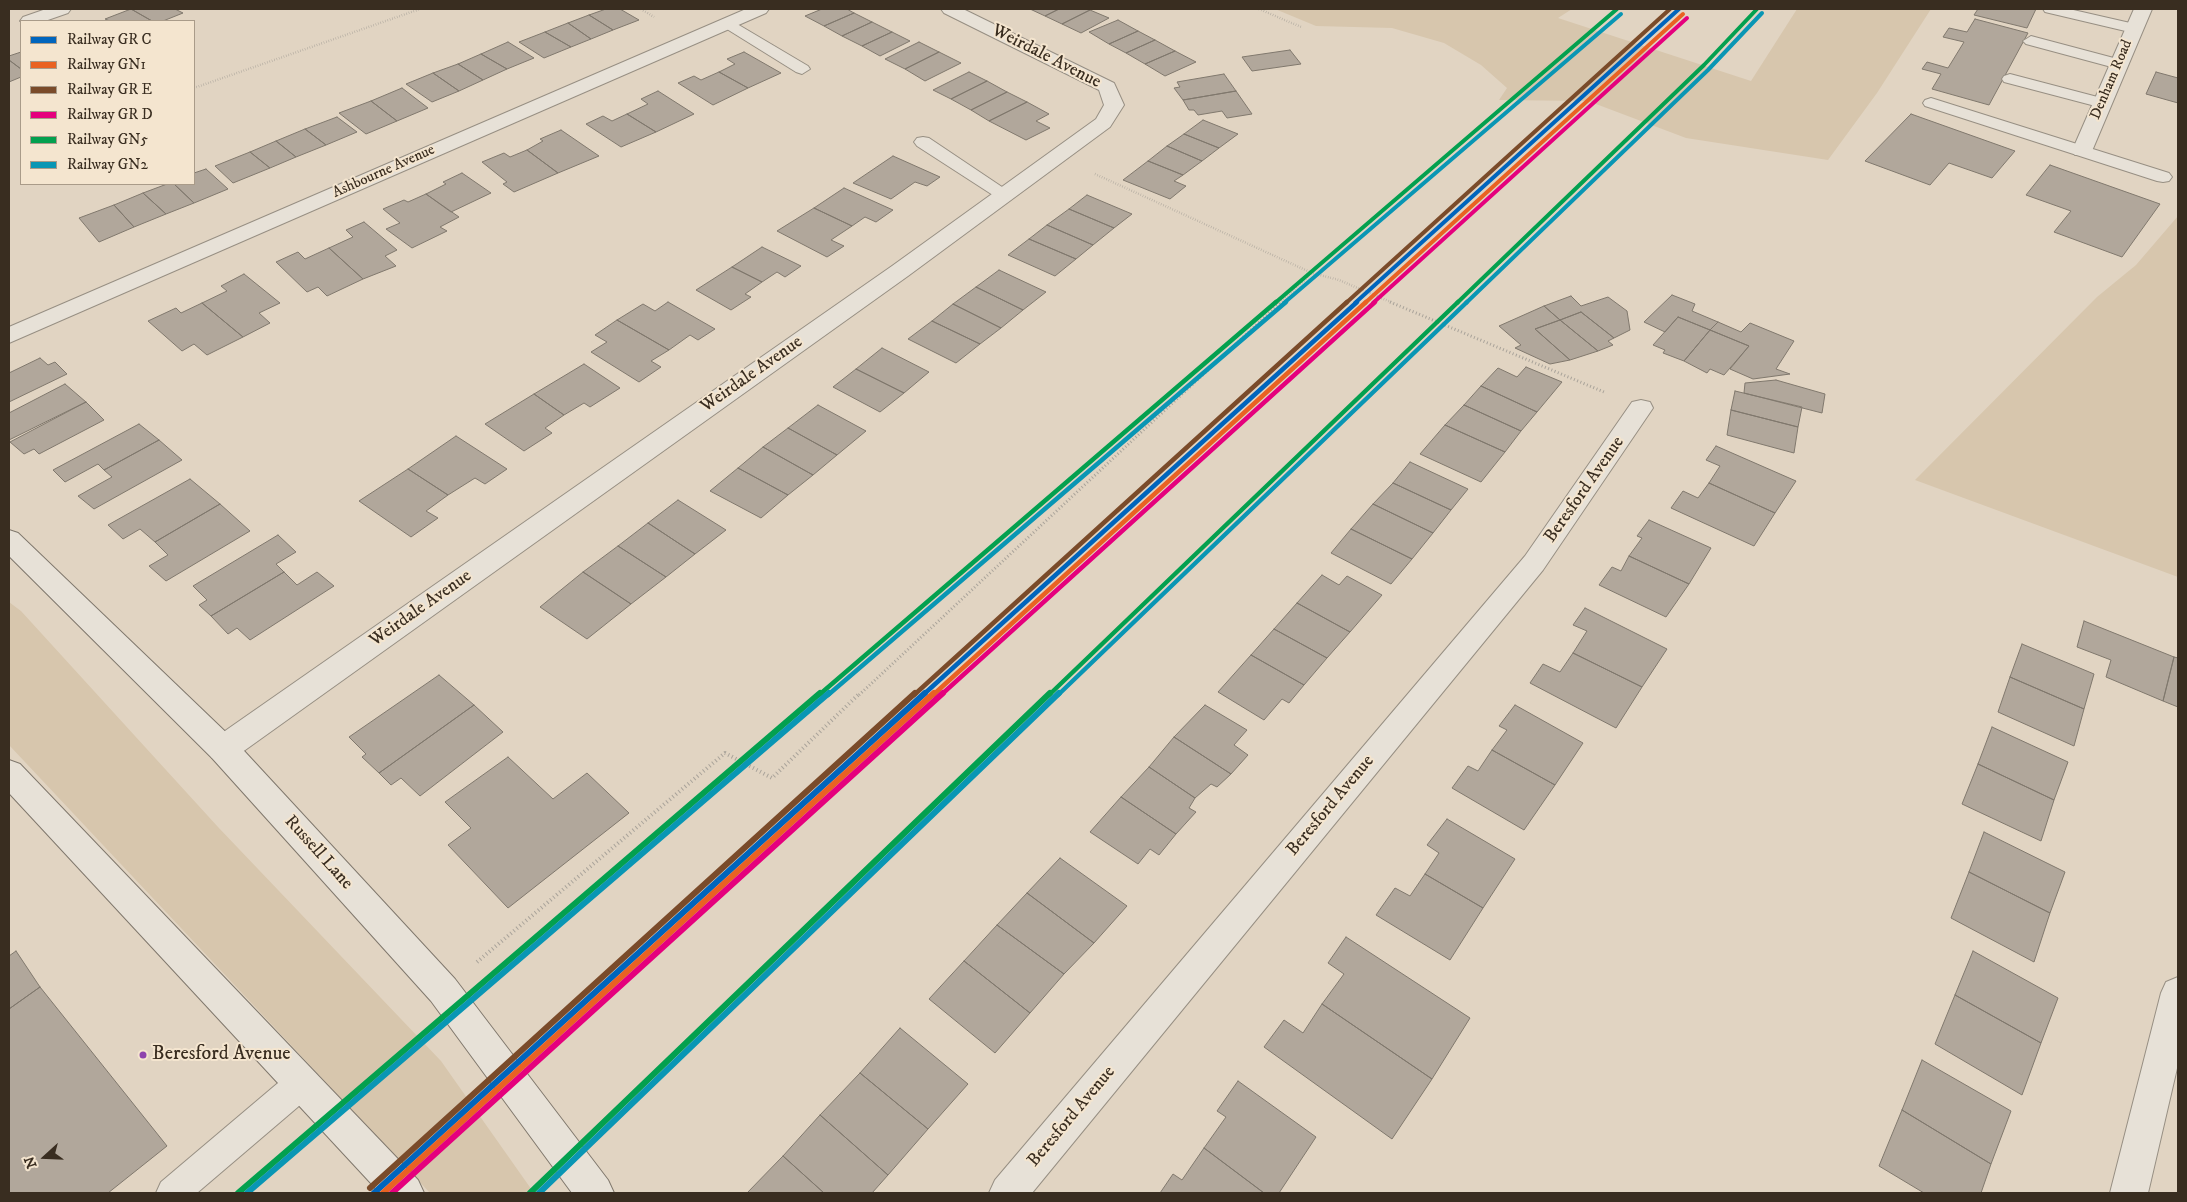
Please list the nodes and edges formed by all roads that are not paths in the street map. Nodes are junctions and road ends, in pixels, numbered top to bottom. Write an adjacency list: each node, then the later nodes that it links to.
1 (62, 9): 6 (street)
2 (760, 9): 7 (street, Ashbourne Avenue)
3 (950, 9): 18 (street, Weirdale Avenue)
4 (2050, 9): 8 (lane)
5 (2143, 9): 8 (street, Denham Road)
6 (33, 20)
7 (727, 23): 11 (lane); 19 (street, Ashbourne Avenue)
8 (2134, 28): 10 (street, Denham Road)
9 (2031, 41): 10 (lane)
10 (2119, 64): 14 (street, Denham Road)
11 (802, 69)
12 (2010, 79): 14 (lane)
13 (1932, 103): 16 (lane)
14 (2103, 103): 16 (street, Denham Road)
15 (923, 142): 18 (lane)
16 (2082, 151): 17 (lane)
17 (2163, 177)
18 (1005, 196): 22 (street, Weirdale Avenue)
19 (9, 336)
20 (1641, 408): 29 (street, Beresford Avenue)
21 (9, 540): 22 (street, Russell Lane)
22 (223, 749): 28 (street, Russell Lane)
23 (9, 773): 25 (street)
24 (2178, 993): 30 (street)
25 (302, 1083): 26 (lane); 27 (street)
26 (172, 1193)
27 (405, 1193)
28 (595, 1193)
29 (1008, 1193)
30 (2129, 1193)

